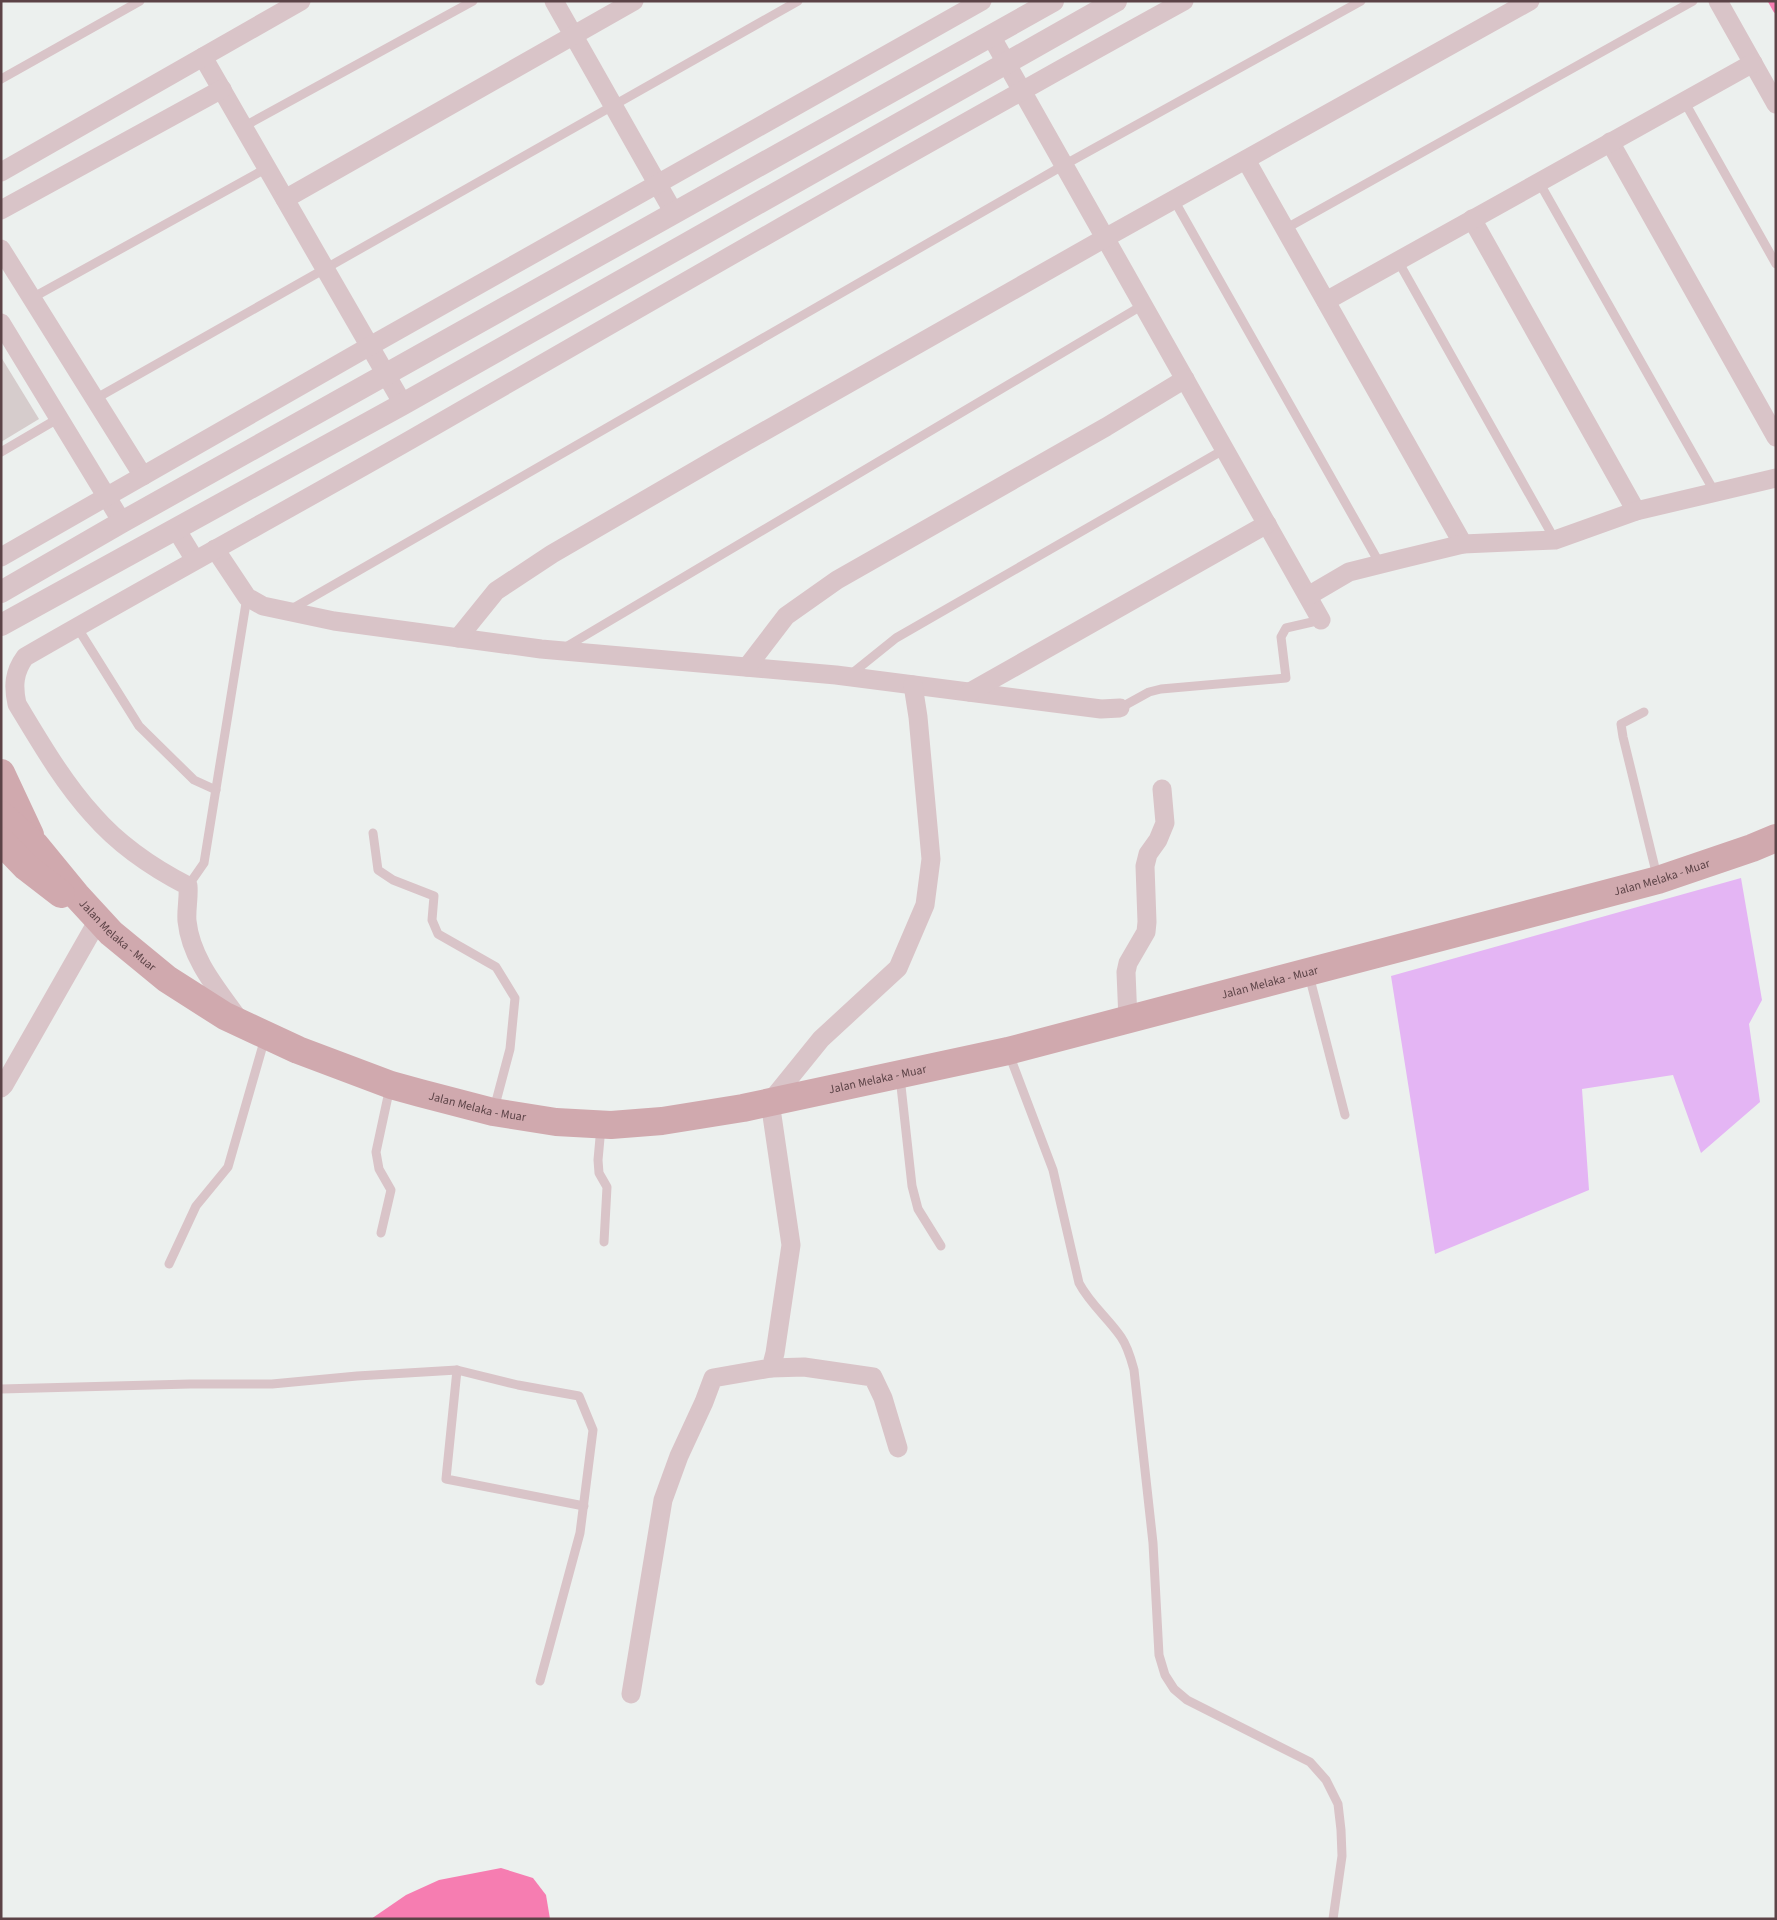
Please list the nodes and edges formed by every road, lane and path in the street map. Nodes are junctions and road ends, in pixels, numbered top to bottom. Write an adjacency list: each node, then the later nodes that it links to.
1 (140, 1): 20 (lane)
2 (301, 1): 17 (street)
3 (473, 1): 26 (lane)
4 (554, 1): 15 (street)
5 (634, 1): 15 (street)
6 (798, 1): 25 (lane)
7 (982, 1): 33 (street)
8 (1053, 1): 16 (street)
9 (1116, 1): 19 (street)
10 (1184, 1): 22 (street)
11 (1361, 1): 29 (lane)
12 (1530, 1): 28 (street)
13 (1693, 1): 39 (lane)
14 (1718, 1): 18 (street)
15 (573, 36): 25 (street); 34 (street)
16 (991, 36): 19 (street); 37 (street)
17 (203, 57): 21 (street); 31 (street)
18 (1753, 63): 23 (street); 24 (street)
19 (1007, 64): 22 (street); 53 (street)
20 (1, 79)
21 (222, 89): 26 (street); 36 (street)
22 (1022, 91): 29 (street); 68 (street)
23 (1684, 101): 27 (street); 43 (lane)
24 (1776, 104)
25 (613, 106): 33 (street); 44 (lane)
26 (244, 128): 30 (street)
27 (1610, 142): 32 (street); 55 (street)
28 (1246, 160): 35 (street); 39 (street)
29 (1064, 165): 40 (street); 75 (lane)
30 (267, 168): 34 (street); 45 (lane)
31 (1, 172)
32 (1539, 182): 38 (street); 60 (lane)
33 (658, 184): 37 (street); 49 (street)
34 (285, 199): 44 (street)
35 (1174, 200): 40 (street); 71 (lane)
36 (1, 210)
37 (674, 213): 50 (street)
38 (1472, 219): 42 (street); 62 (street)
39 (1285, 229): 46 (street)
40 (1105, 238): 47 (street); 79 (street)
41 (1, 249): 45 (street)
42 (1398, 261): 46 (street); 66 (lane)
43 (1776, 264)
44 (325, 268): 49 (street); 52 (lane)
45 (32, 298): 52 (street)
46 (1326, 301): 67 (street)
47 (1143, 305): 51 (street); 80 (lane)
48 (1, 323): 54 (street)
49 (370, 346): 50 (street); 58 (street)
50 (386, 374): 53 (street); 63 (street)
51 (1185, 379): 56 (street); 81 (street)
52 (95, 399): 58 (street)
53 (403, 404): 65 (street)
54 (60, 418): 57 (lane); 61 (street)
55 (1776, 437)
56 (1225, 449): 64 (street); 82 (lane)
57 (1, 452)
58 (143, 476): 61 (street)
59 (1776, 478): 60 (street)
60 (1714, 491): 62 (street)
61 (108, 497): 63 (street); 69 (street)
62 (1636, 511): 66 (street)
63 (122, 522): 72 (street)
64 (1267, 524): 73 (street); 84 (street)
65 (176, 529): 70 (street); 77 (street)
66 (1555, 540): 67 (street)
67 (1463, 544): 71 (street)
68 (215, 548): 70 (street); 74 (street)
69 (1, 557)
70 (194, 560): 78 (street)
71 (1380, 564): 73 (street)
72 (1, 592)
73 (1308, 596): 76 (street)
74 (247, 597): 75 (street); 89 (lane)
75 (288, 611): 79 (street)
76 (1321, 620): 85 (lane)
77 (1, 625)
78 (77, 627): 89 (lane); 96 (street)
79 (458, 638): 80 (street)
80 (560, 651): 81 (street)
81 (747, 667): 82 (street)
82 (848, 677): 83 (street)
83 (913, 685): 84 (street); 105 (street)
84 (970, 692): 85 (street)
85 (1120, 708)
86 (1644, 712): 95 (lane)
87 (1, 773): 94 (main road, Jalan Melaka - Muar)
88 (1162, 789): 99 (street)
89 (216, 790): 96 (lane)
90 (1, 815): 94 (main road, Jalan Melaka - Muar)
91 (373, 833): 106 (lane)
92 (1776, 838): 95 (main road, Jalan Melaka - Muar)
93 (1, 841): 97 (main road)
94 (35, 845): 97 (main road, Jalan Melaka - Muar)
95 (1658, 880): 98 (main road, Jalan Melaka - Muar)
96 (188, 886): 100 (street)
97 (104, 928): 100 (main road, Jalan Melaka - Muar); 104 (street)
98 (1309, 973): 99 (main road, Jalan Melaka - Muar); 107 (lane)
99 (1128, 1020): 101 (main road, Jalan Melaka - Muar)
100 (254, 1030): 103 (main road, Jalan Melaka - Muar); 112 (lane)
101 (1008, 1051): 102 (main road, Jalan Melaka - Muar); 120 (lane)
102 (900, 1074): 105 (main road, Jalan Melaka - Muar); 111 (lane)
103 (391, 1085): 106 (main road, Jalan Melaka - Muar); 109 (lane)
104 (1, 1088)
105 (770, 1102): 108 (main road, Jalan Melaka - Muar); 113 (street)
106 (494, 1112): 108 (main road, Jalan Melaka - Muar)
107 (1344, 1115)
108 (602, 1124): 110 (lane)
109 (381, 1233)
110 (604, 1242)
111 (941, 1246)
112 (169, 1264)
113 (771, 1368): 116 (street); 119 (street)
114 (456, 1370): 115 (lane); 117 (lane); 117 (lane)
115 (1, 1389)
116 (898, 1448)
117 (584, 1506): 118 (lane)
118 (540, 1681)
119 (631, 1694)
120 (1333, 1919)

